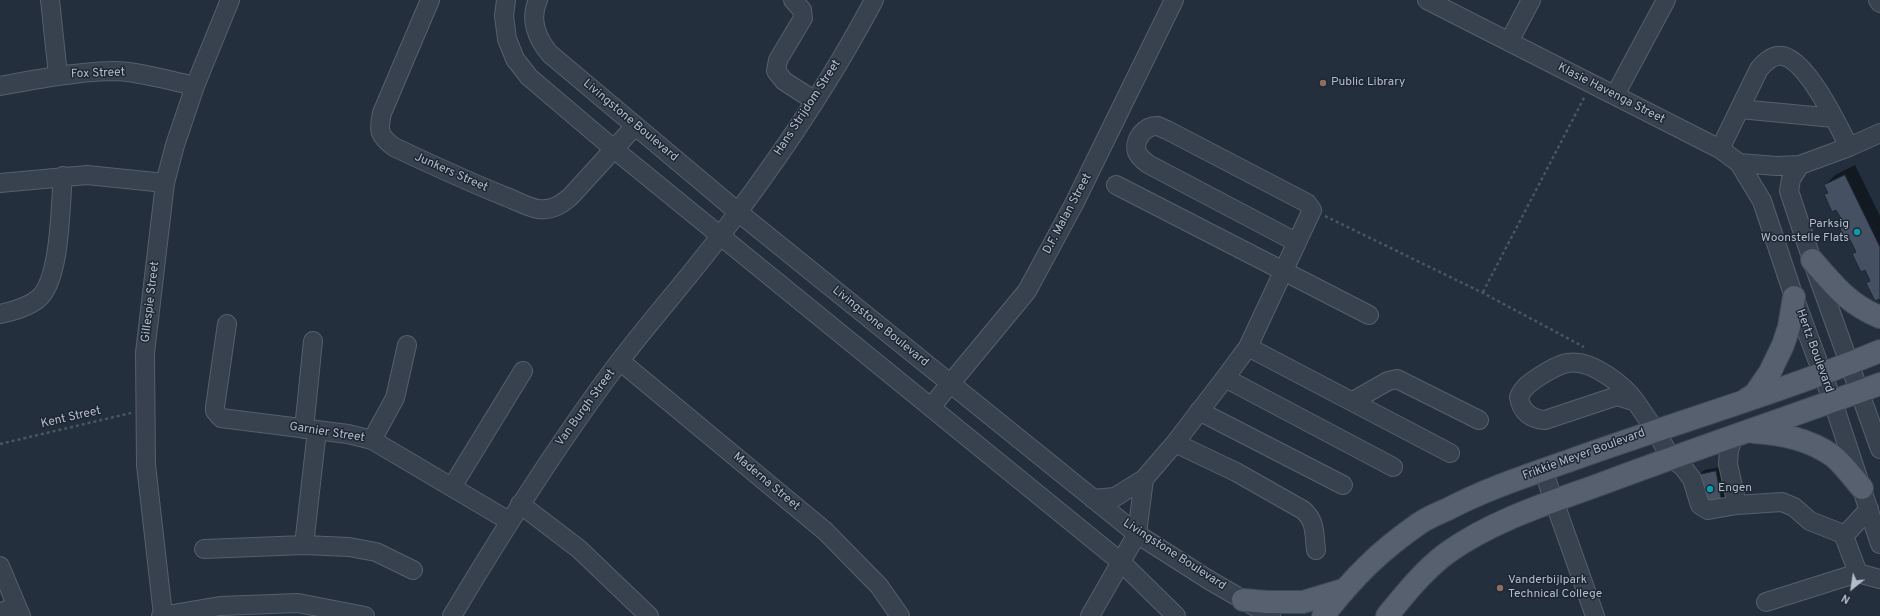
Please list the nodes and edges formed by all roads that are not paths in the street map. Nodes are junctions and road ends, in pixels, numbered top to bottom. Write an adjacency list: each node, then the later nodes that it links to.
1 (50, 0): 15 (street)
2 (230, 0): 17 (street, Gillespie Street)
3 (430, 0): 26 (street, Junkers Street)
4 (506, 0): 26 (street)
5 (793, 0): 19 (street)
6 (874, 0): 19 (street, Hans Strijdom Street)
7 (1174, 0): 52 (street, D.F. Malan Street)
8 (1427, 0): 14 (street, Klasie Havenga Street)
9 (1531, 0): 14 (street)
10 (1666, 0): 18 (street)
11 (1878, 0): 13 (street)
12 (531, 2): 22 (street, Livingstone Boulevard)
13 (1880, 3)
14 (1509, 42): 18 (street, Klasie Havenga Street)
15 (58, 75): 16 (street, Fox Street); 17 (street, Fox Street)
16 (0, 86)
17 (195, 86): 31 (street, Gillespie Street)
18 (1615, 94): 25 (street, Klasie Havenga Street)
19 (815, 100): 33 (street, Hans Strijdom Street)
20 (1740, 109): 21 (street); 21 (street); 25 (street)
21 (1834, 118): 24 (street)
22 (635, 126): 26 (street, Junkers Street); 33 (street, Livingstone Boulevard)
23 (1880, 133): 24 (street)
24 (1849, 147): 28 (street)
25 (1720, 149): 27 (street, Klasie Havenga Street)
26 (615, 150): 34 (street)
27 (1739, 163): 28 (street); 38 (street, Hertz Boulevard)
28 (1800, 165): 36 (street)
29 (63, 176): 30 (street); 31 (street); 39 (street)
30 (0, 183)
31 (165, 183): 97 (street, Gillespie Street)
32 (1116, 186): 37 (street)
33 (738, 212): 34 (street, Van Burgh Street); 52 (street, Livingstone Boulevard)
34 (720, 235): 47 (street, Van Burgh Street); 59 (street)
35 (1296, 242): 35 (street); 37 (street)
36 (1812, 260): 41 (main road); 48 (street)
37 (1282, 271): 40 (street); 45 (street)
38 (1794, 297): 50 (street, Hertz Boulevard); 58 (main road)
39 (0, 314)
40 (1369, 315)
41 (1880, 317)
42 (226, 324): 62 (street, Garnier Street)
43 (313, 341): 62 (street)
44 (407, 345): 65 (street)
45 (1248, 347): 51 (street); 55 (street)
46 (1880, 351): 48 (main road, Frikkie Meyer Boulevard)
47 (620, 361): 78 (street, Van Burgh Street); 101 (street, Maderna Street)
48 (1849, 364): 50 (main road, Frikkie Meyer Boulevard); 54 (street)
49 (523, 371): 74 (street)
50 (1823, 374): 57 (street, Hertz Boulevard); 58 (main road, Frikkie Meyer Boulevard)
51 (1225, 378): 60 (street); 70 (street)
52 (950, 382): 59 (street, D.F. Malan Street); 76 (street, Livingstone Boulevard)
53 (1880, 384): 54 (main road)
54 (1859, 391): 57 (main road); 67 (street)
55 (1353, 401): 61 (street); 68 (street)
56 (1636, 402): 56 (street); 63 (street)
57 (1833, 402): 64 (main road); 75 (street, Hertz Boulevard)
58 (1737, 404): 63 (main road, Frikkie Meyer Boulevard)
59 (931, 407): 88 (street)
60 (1199, 411): 66 (street); 73 (street)
61 (1479, 420)
62 (311, 429): 65 (street, Garnier Street); 85 (street)
63 (1655, 430): 69 (street); 71 (main road, Frikkie Meyer Boulevard)
64 (1740, 434): 69 (main road); 75 (main road); 79 (street)
65 (372, 440): 74 (street, Garnier Street)
66 (1175, 443): 72 (street); 87 (street)
67 (1880, 449)
68 (1450, 453)
69 (1671, 458): 77 (main road); 79 (street)
70 (1393, 467)
71 (1543, 470): 77 (street); 93 (main road, Frikkie Meyer Boulevard)
72 (1144, 479): 76 (street); 82 (street)
73 (1343, 485)
74 (452, 487): 81 (street, Garnier Street)
75 (1862, 488): 80 (street, Hertz Boulevard)
76 (1093, 499): 82 (street, Livingstone Boulevard)
77 (1553, 502): 106 (main road); 107 (street)
78 (520, 504): 81 (street, Van Burgh Street); 100 (street)
79 (1737, 505): 83 (street)
80 (1869, 509): 83 (street); 84 (street, Hertz Boulevard)
81 (509, 521): 99 (street, Van Burgh Street)
82 (1138, 534): 88 (street); 94 (street, Livingstone Boulevard)
83 (1844, 536): 91 (street)
84 (1880, 544)
85 (304, 545): 86 (street); 90 (street)
86 (204, 549)
87 (1316, 550)
88 (1122, 563): 102 (street); 103 (street)
89 (0, 566): 96 (street)
90 (413, 570)
91 (1858, 573): 92 (street); 95 (street)
92 (1880, 579)
93 (1343, 590): 94 (main road); 105 (main road, Frikkie Meyer Boulevard)
94 (1243, 600): 104 (street, Livingstone Boulevard)
95 (1766, 602)
96 (12, 612)
97 (162, 615): 98 (street)
98 (365, 616)
99 (452, 616)
100 (649, 616)
101 (900, 616)
102 (1090, 616)
103 (1176, 616)
104 (1271, 616)
105 (1322, 616)
106 (1387, 616)
107 (1595, 616)

